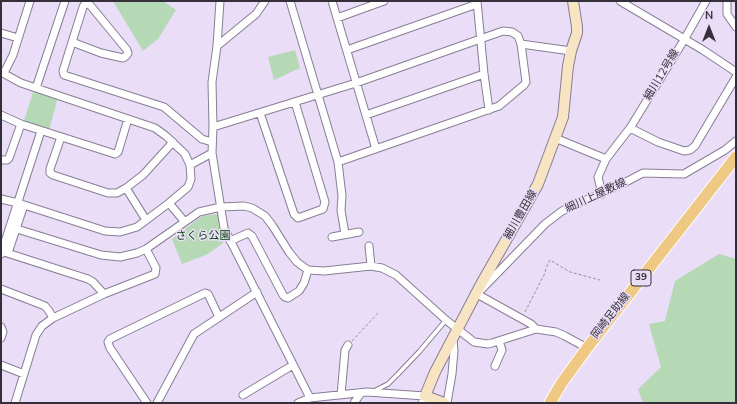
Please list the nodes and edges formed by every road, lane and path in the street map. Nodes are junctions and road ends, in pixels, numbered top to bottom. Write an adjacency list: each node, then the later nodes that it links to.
1 (30, 1): 16 (street)
2 (65, 1): 29 (street)
3 (220, 1): 21 (street)
4 (265, 1): 21 (street)
5 (290, 1): 30 (street)
6 (332, 1): 13 (street)
7 (384, 1): 13 (street)
8 (573, 1): 23 (main road, 細川豊田線)
9 (620, 1): 18 (street)
10 (706, 1): 18 (street, 細川12号線)
11 (727, 1): 14 (street)
12 (477, 2): 17 (street); 22 (street)
13 (337, 18): 22 (street)
14 (736, 27)
15 (1, 33): 16 (street)
16 (18, 38): 24 (street)
17 (481, 39): 20 (street); 26 (street); 28 (street)
18 (684, 40): 25 (street); 39 (street, 細川12号線)
19 (72, 42): 19 (street); 45 (street)
20 (521, 44): 23 (street); 32 (street)
21 (217, 46): 38 (street)
22 (347, 50): 28 (street)
23 (571, 51): 42 (main road, 細川豊田線)
24 (2, 72): 29 (street)
25 (736, 72)
26 (484, 74): 32 (street); 34 (street)
27 (736, 77): 39 (street)
28 (356, 83): 30 (street); 34 (street)
29 (36, 88): 36 (street)
30 (318, 95): 31 (street); 51 (street)
31 (295, 102): 33 (street); 33 (street)
32 (489, 110): 46 (street)
33 (260, 113): 38 (street)
34 (366, 115): 46 (street)
35 (1, 116): 37 (street)
36 (128, 119): 41 (street); 44 (street)
37 (21, 124): 40 (street); 50 (street)
38 (213, 127): 45 (street)
39 (630, 128): 49 (street, 細川12号線)
40 (41, 131): 41 (street); 57 (street)
41 (60, 137): 53 (street)
42 (555, 138): 49 (street); 75 (main road, 細川豊田線)
43 (736, 141): 54 (street, 細川上屋敷線)
44 (173, 142): 52 (street); 53 (street)
45 (212, 142): 47 (street)
46 (376, 149): 51 (street)
47 (212, 153): 52 (street); 58 (street)
48 (736, 157): 87 (main road, 岡崎足助線 / 39)
49 (606, 159): 54 (street, 細川12号線)
50 (1, 160)
51 (338, 162): 63 (street)
52 (190, 165): 56 (street)
53 (126, 188): 59 (street)
54 (602, 194): 75 (street, 細川上屋敷線)
55 (1, 199): 57 (street)
56 (169, 203): 59 (street); 60 (street)
57 (21, 204): 59 (street); 61 (street); 68 (street)
58 (220, 207): 60 (street); 65 (street); 70 (street)
59 (146, 220)
60 (184, 221): 67 (street)
61 (17, 229): 67 (street); 68 (street)
62 (359, 232): 63 (street)
63 (345, 234): 64 (street)
64 (332, 237)
65 (230, 241): 70 (street); 73 (street)
66 (369, 246): 69 (street)
67 (146, 249): 74 (street)
68 (3, 252): 74 (street)
69 (371, 266): 70 (street); 80 (street)
70 (308, 270)
71 (600, 280): 79 (path)
72 (1, 289): 78 (street)
73 (256, 292): 77 (street); 89 (street)
74 (104, 294): 78 (street)
75 (477, 294): 79 (street); 83 (main road, 細川豊田線)
76 (379, 312): 86 (path)
77 (219, 317): 99 (street); 100 (street)
78 (53, 318): 91 (street)
79 (521, 318): 82 (street)
80 (446, 320): 83 (street); 93 (lane)
81 (1, 327): 84 (street)
82 (536, 329): 85 (street); 87 (street)
83 (455, 333): 85 (street); 97 (main road, 細川豊田線); 103 (street)
84 (1, 338)
85 (499, 341): 90 (street)
86 (348, 345): 95 (street)
87 (587, 348): 104 (main road, 岡崎足助線 / 39)
88 (1, 365): 91 (street)
89 (293, 365): 94 (street); 96 (street)
90 (495, 366)
91 (24, 374): 98 (street)
92 (361, 393): 93 (street); 95 (street); 102 (street)
93 (371, 393): 97 (street)
94 (243, 395)
95 (341, 395): 96 (street)
96 (310, 398): 101 (street)
97 (423, 400): 103 (main road)
98 (15, 403)
99 (147, 403)
100 (157, 403)
101 (298, 403)
102 (354, 403)
103 (446, 403)
104 (550, 403)

